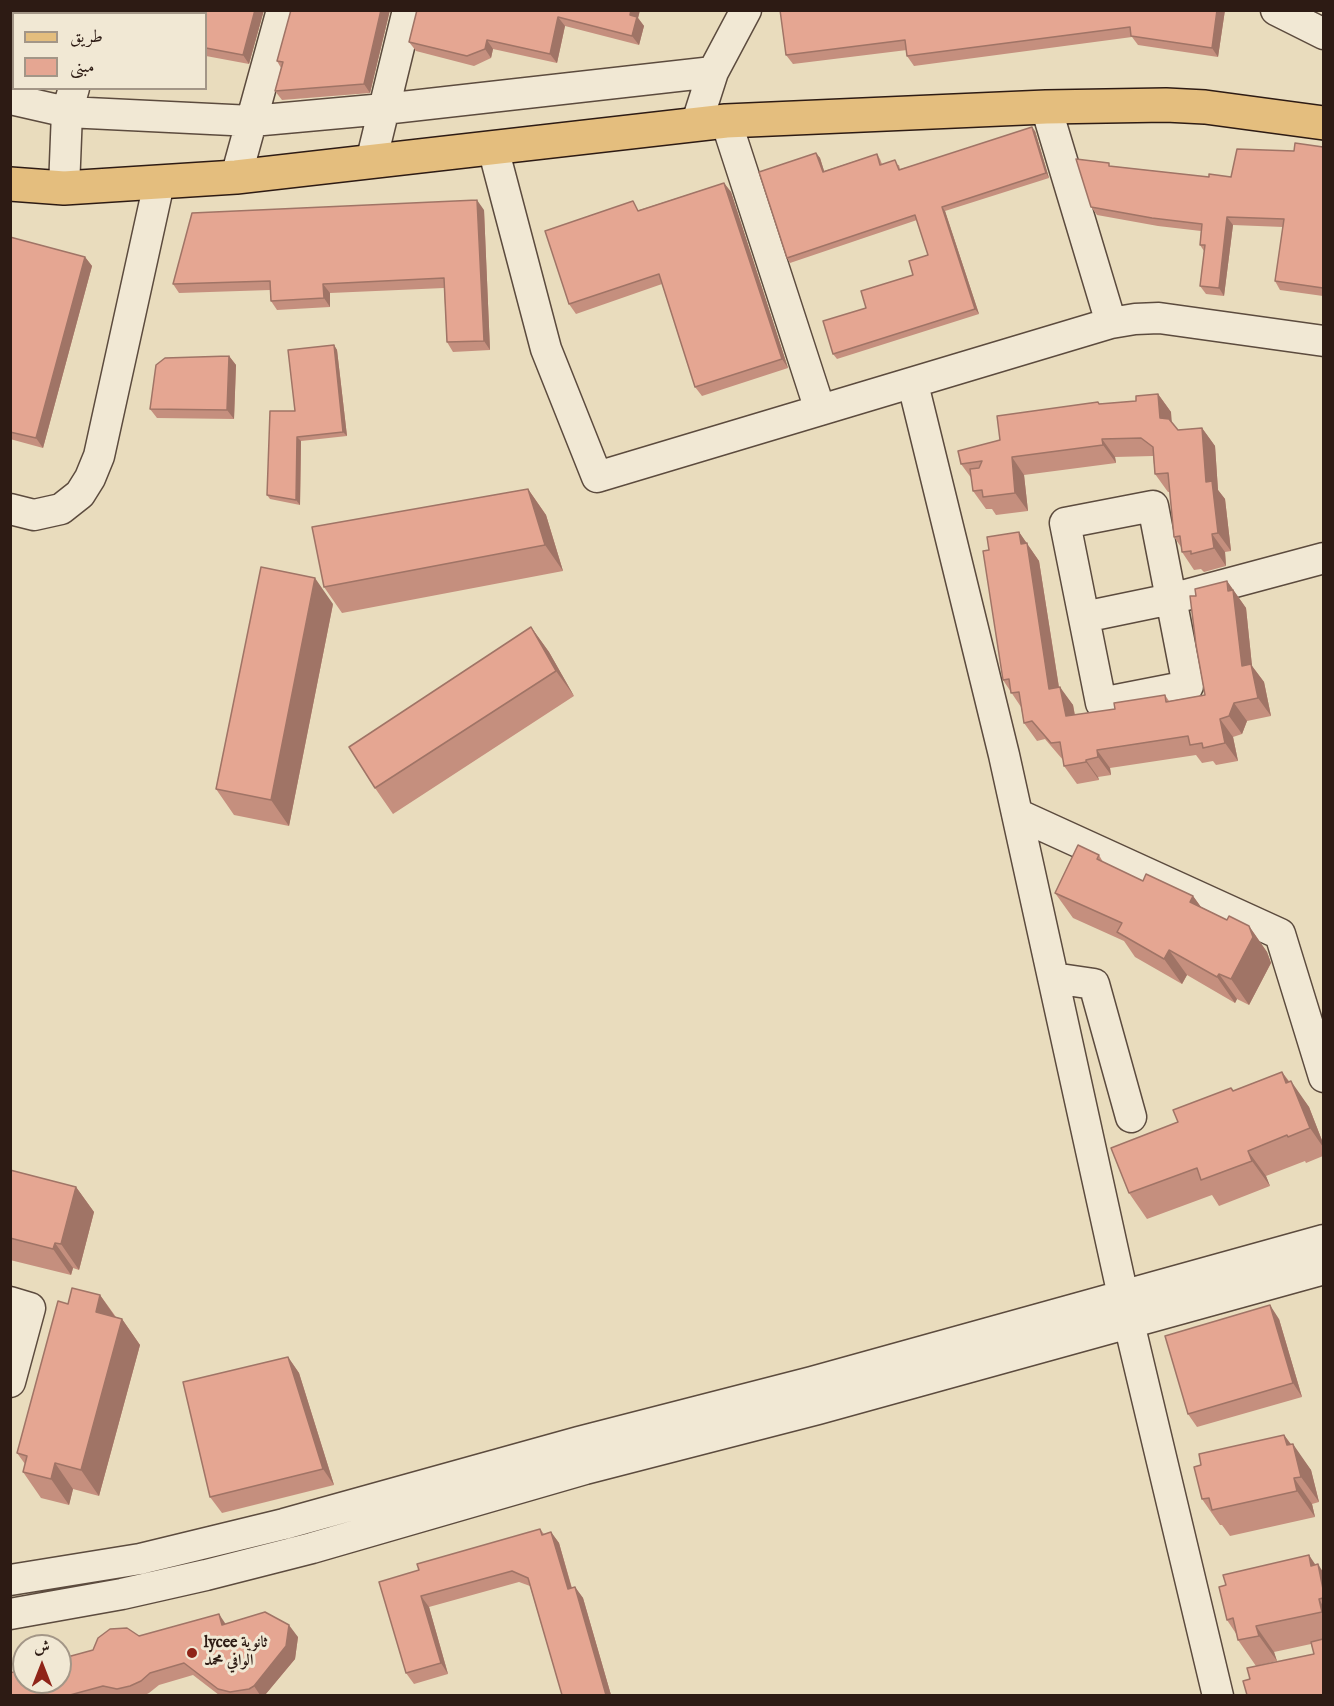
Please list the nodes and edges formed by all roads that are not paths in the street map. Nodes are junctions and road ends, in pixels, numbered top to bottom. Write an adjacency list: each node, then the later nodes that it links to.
1 (282, 10): 11 (street)
2 (408, 10): 10 (street)
3 (746, 10): 6 (street)
4 (1276, 10): 5 (street)
5 (1323, 34)
6 (713, 72): 10 (street); 12 (street)
7 (10, 99): 8 (street)
8 (70, 100): 11 (street); 19 (street)
9 (1046, 107): 12 (main road); 13 (main road); 20 (street)
10 (384, 109): 11 (street); 15 (street)
11 (252, 121): 16 (street)
12 (711, 123): 14 (main road); 23 (street)
13 (1323, 123)
14 (493, 148): 15 (main road); 23 (street)
15 (371, 162): 16 (main road)
16 (236, 177): 17 (main road)
17 (159, 183): 19 (main road); 24 (street)
18 (10, 184): 19 (main road)
19 (64, 188)
20 (1111, 323): 21 (street); 22 (street)
21 (1323, 341)
22 (912, 384): 23 (street); 28 (street)
23 (820, 410)
24 (10, 509)
25 (1323, 558): 26 (street)
26 (1171, 599): 27 (street); 27 (street); 27 (street)
27 (1084, 617)
28 (1017, 813): 29 (street); 30 (street)
29 (1053, 978): 31 (street); 35 (street)
30 (1323, 1077)
31 (1131, 1117)
32 (1323, 1240): 35 (street)
33 (1323, 1269): 35 (street)
34 (10, 1302): 36 (street)
35 (1126, 1309): 37 (street); 42 (street)
36 (10, 1382)
37 (582, 1456): 38 (street); 39 (street)
38 (304, 1519): 39 (street); 40 (street)
39 (312, 1548): 41 (street)
40 (17, 1579): 41 (street)
41 (19, 1612)
42 (1218, 1695)

